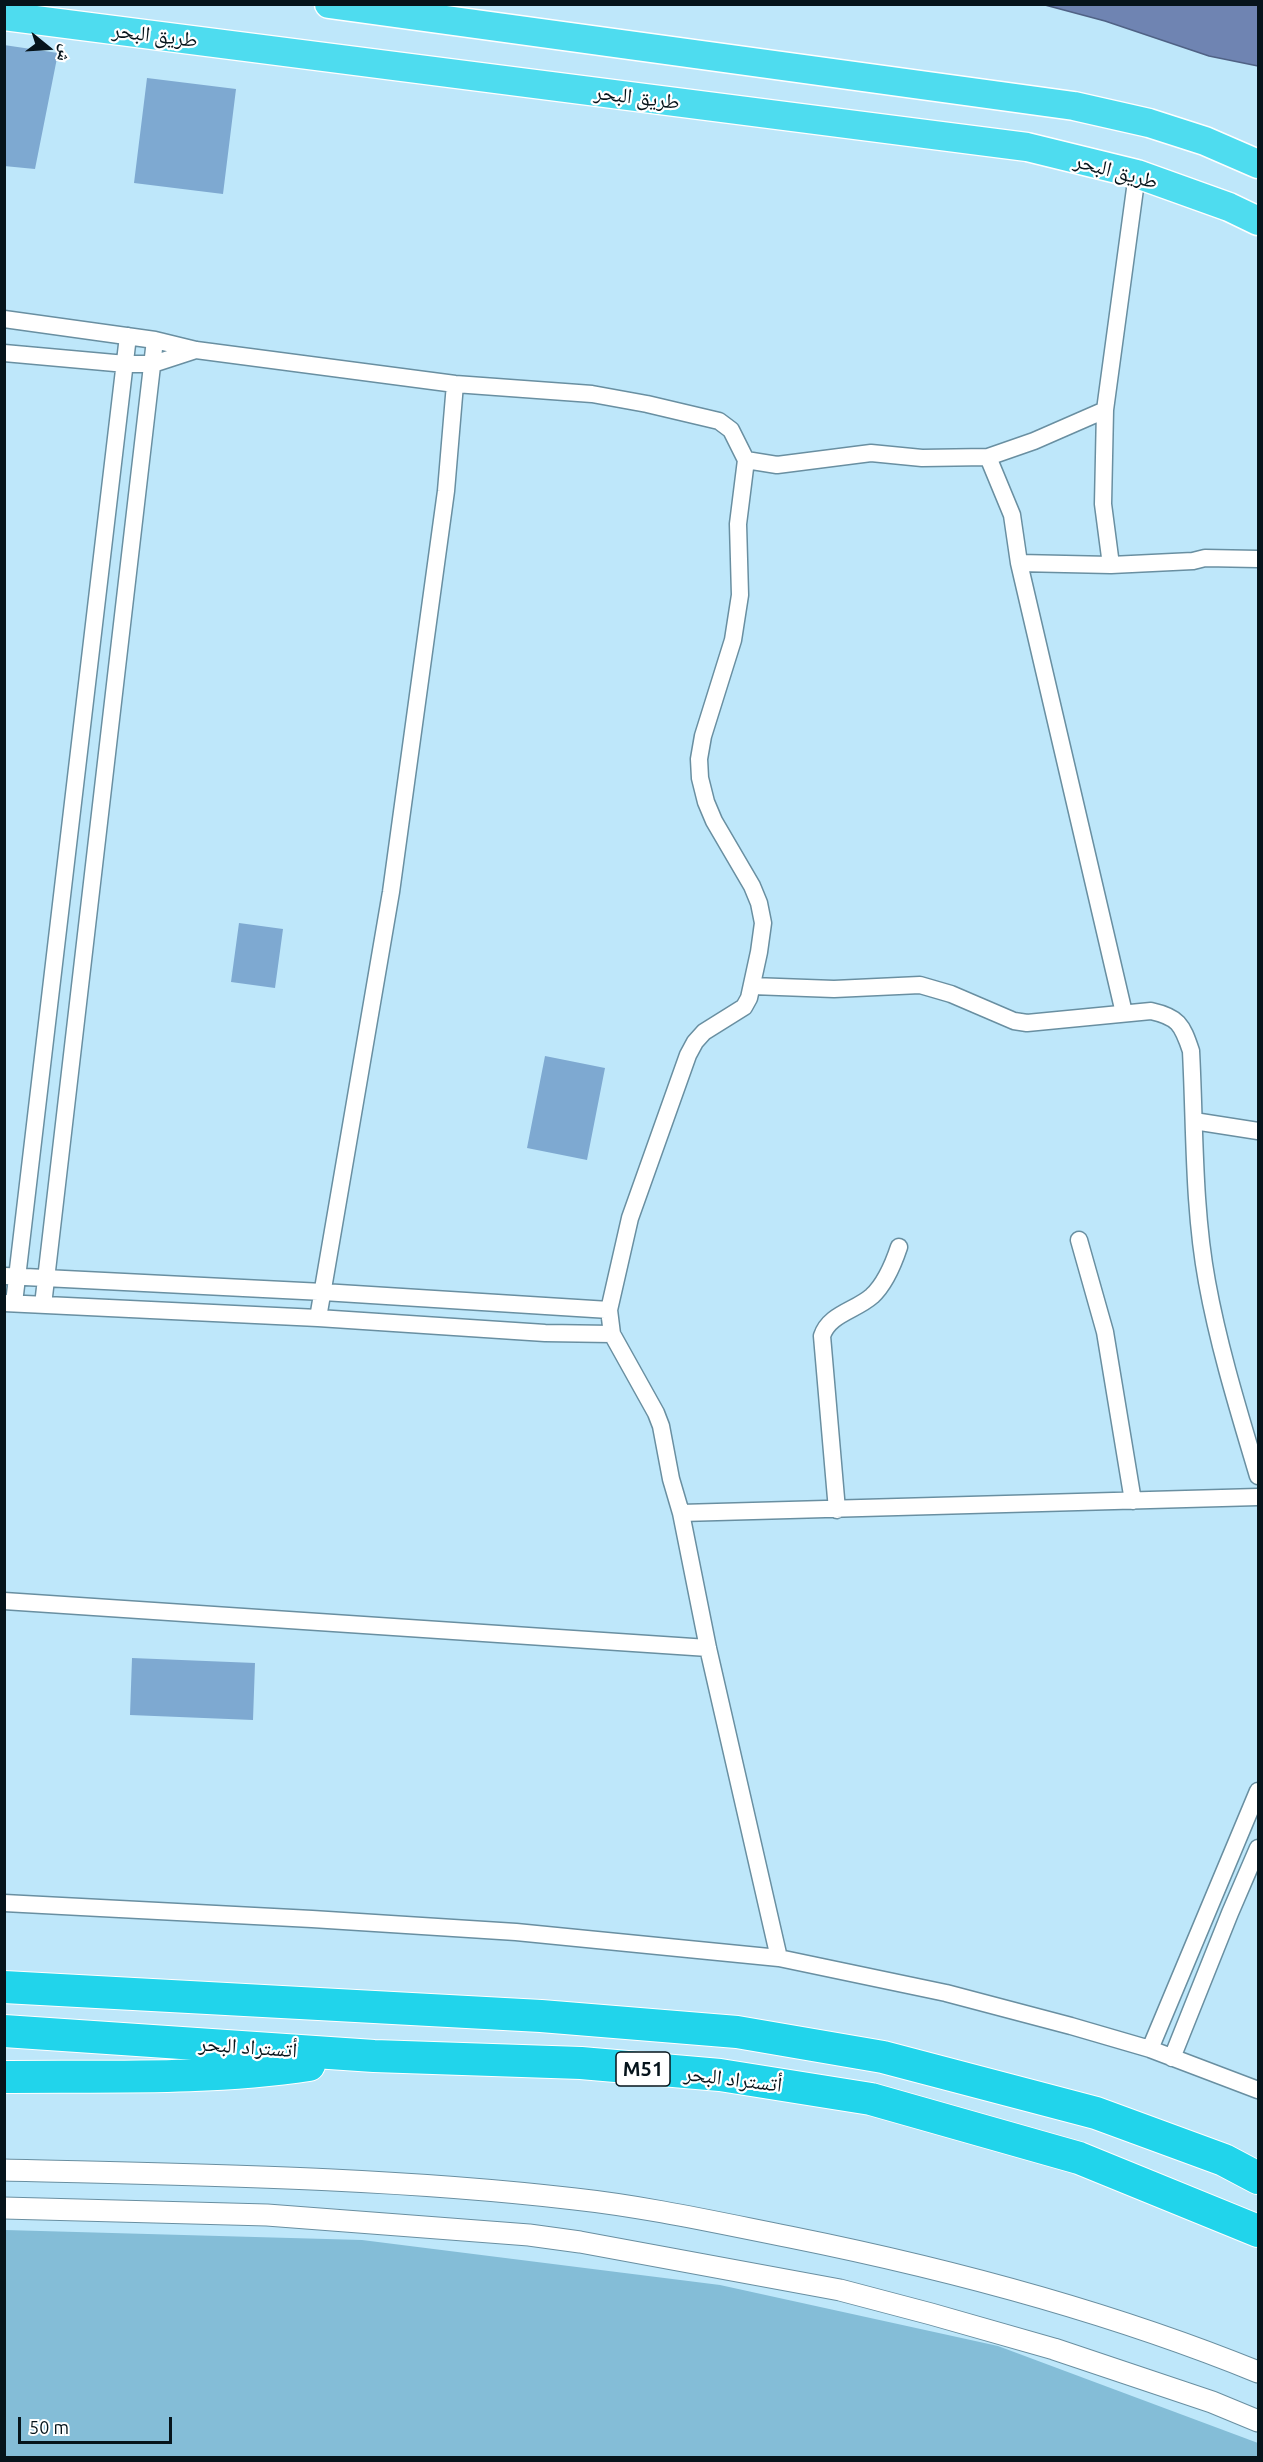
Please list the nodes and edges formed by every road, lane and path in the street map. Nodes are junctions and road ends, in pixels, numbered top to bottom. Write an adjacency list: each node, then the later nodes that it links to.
1 (329, 4): 3 (highway)
2 (4, 16): 4 (highway, طريق البحر)
3 (1258, 164)
4 (1137, 174): 5 (highway, طريق البحر); 14 (street)
5 (1258, 221)
6 (4, 319): 7 (street)
7 (128, 336): 8 (street); 11 (street)
8 (155, 340): 9 (street); 12 (street)
9 (196, 350): 12 (street); 13 (street)
10 (4, 353): 11 (street)
11 (126, 364): 12 (street); 26 (street)
12 (153, 364): 27 (street)
13 (455, 384): 16 (street); 28 (street)
14 (1106, 410): 15 (street); 19 (street)
15 (988, 457): 16 (street); 18 (street)
16 (746, 460): 20 (street)
17 (1258, 559): 19 (street)
18 (1019, 563): 19 (street); 21 (street)
19 (1110, 565)
20 (752, 986): 21 (street); 31 (street)
21 (1124, 1013): 22 (street)
22 (1194, 1121): 23 (street); 34 (street)
23 (1258, 1131)
24 (1079, 1240): 36 (street)
25 (899, 1247): 37 (street)
26 (10, 1276): 27 (street); 29 (street)
27 (45, 1278): 28 (street); 30 (street)
28 (323, 1292): 31 (street); 32 (street)
29 (9, 1303): 30 (street)
30 (43, 1305): 32 (street)
31 (609, 1310): 33 (street)
32 (318, 1318): 33 (street)
33 (612, 1334): 38 (street)
34 (1258, 1476)
35 (1258, 1497): 36 (street)
36 (1133, 1501): 37 (street)
37 (837, 1510): 38 (street)
38 (681, 1513): 40 (street)
39 (4, 1602): 40 (street)
40 (708, 1648): 44 (street)
41 (1258, 1791): 47 (street)
42 (1258, 1848): 49 (street)
43 (4, 1903): 44 (street)
44 (779, 1958): 47 (street)
45 (4, 1987): 53 (highway, M51)
46 (4, 2031): 48 (highway, أتستراد البحر / M51)
47 (1150, 2049): 49 (street)
48 (374, 2056): 50 (highway); 55 (highway, أتستراد البحر / M51)
49 (1173, 2058): 51 (street)
50 (4, 2077)
51 (1258, 2091)
52 (4, 2170): 56 (street)
53 (1258, 2178)
54 (4, 2208): 57 (street)
55 (1258, 2232)
56 (1258, 2372)
57 (1258, 2421)

